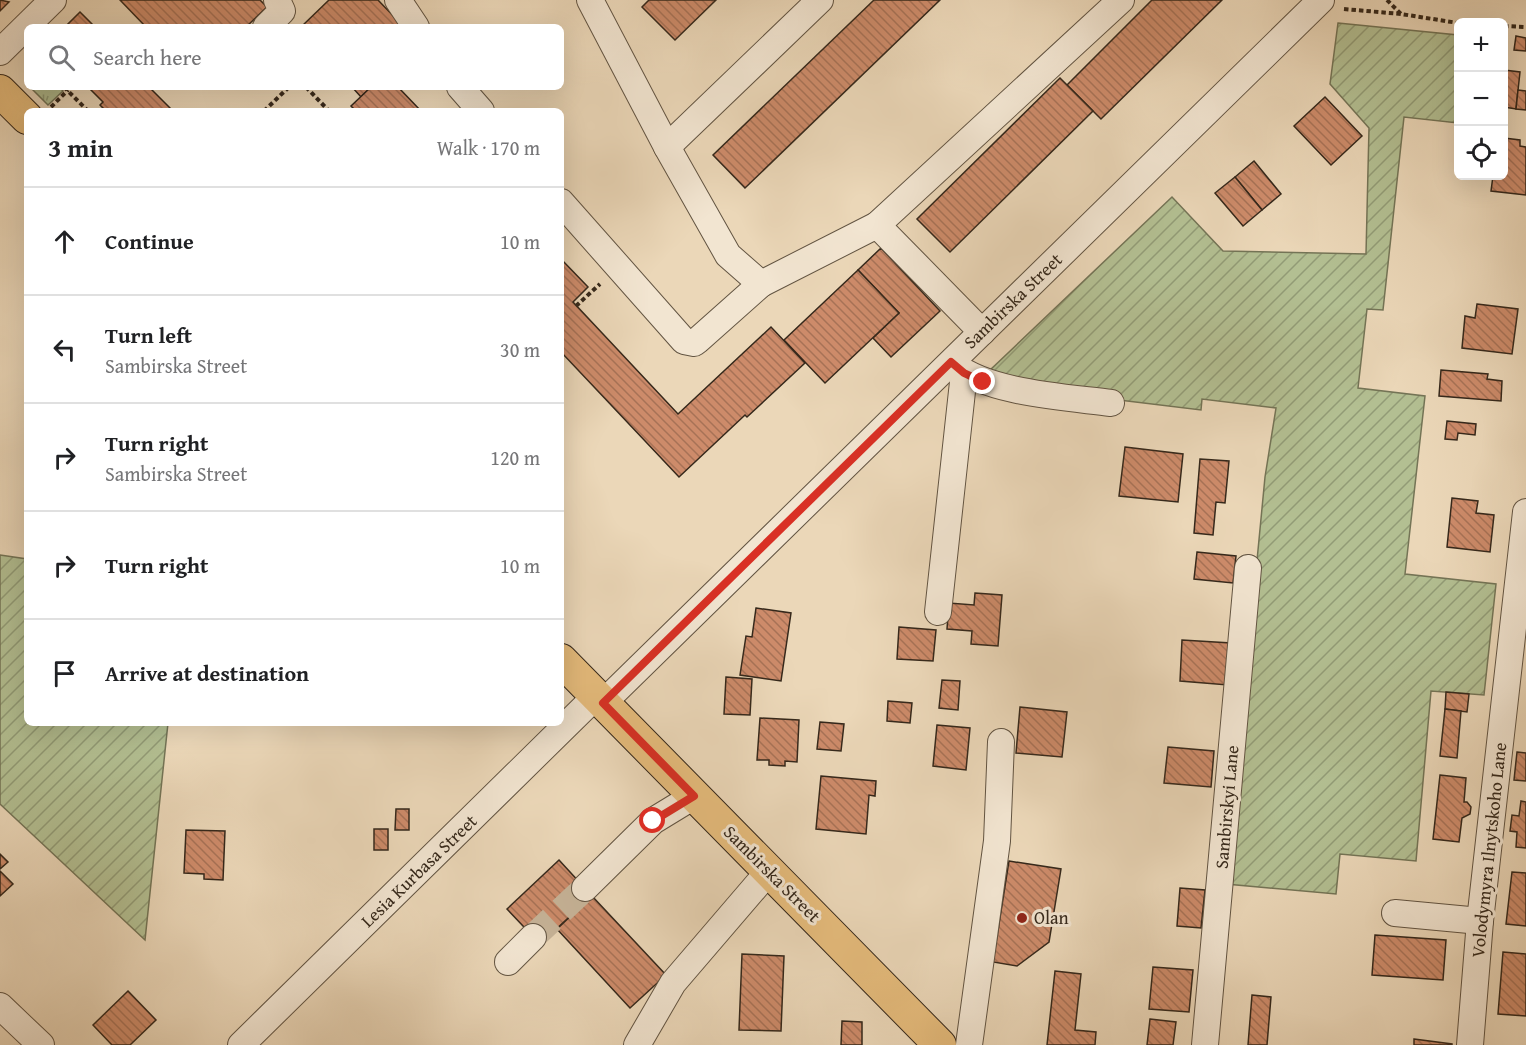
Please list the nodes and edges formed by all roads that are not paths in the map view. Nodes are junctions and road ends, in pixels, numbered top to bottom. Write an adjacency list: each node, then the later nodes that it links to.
1 (52, 0): 8 (street)
2 (277, 0): 9 (street)
3 (398, 0): 10 (street)
4 (820, 0): 17 (street)
5 (1121, 0): 19 (street)
6 (596, 3): 17 (street)
7 (1317, 3): 21 (street, Sambirska Street)
8 (28, 24)
9 (269, 24)
10 (414, 24)
11 (24, 28): 12 (street)
12 (0, 52)
13 (463, 90): 16 (street)
14 (0, 91): 15 (main road)
15 (28, 108)
16 (478, 108)
17 (667, 147): 20 (street)
18 (564, 205): 20 (street)
19 (878, 225): 20 (street); 21 (street)
20 (761, 284)
21 (982, 332): 22 (street, Sambirska Street)
22 (957, 368): 23 (street); 26 (street); 28 (street, Sambirska Street)
23 (1111, 403)
24 (1526, 512): 34 (street, Volodymyra Ilnytskoho Lane)
25 (1248, 568): 43 (street, Sambirskyi Lane)
26 (938, 612)
27 (564, 663): 28 (main road, Sambirska Street)
28 (600, 700): 30 (main road, Sambirska Street); 39 (street, Lesia Kurbasa Street)
29 (1001, 742): 42 (street)
30 (694, 796): 31 (main road, Sambirska Street); 32 (street)
31 (769, 871): 40 (street); 41 (main road, Sambirska Street)
32 (585, 888)
33 (1395, 913): 34 (street)
34 (1480, 921): 44 (street, Volodymyra Ilnytskoho Lane)
35 (533, 937): 36 (street)
36 (508, 962)
37 (0, 1006): 38 (street)
38 (41, 1045)
39 (241, 1045)
40 (637, 1045)
41 (940, 1045)
42 (969, 1045)
43 (1205, 1045)
44 (1470, 1045)

